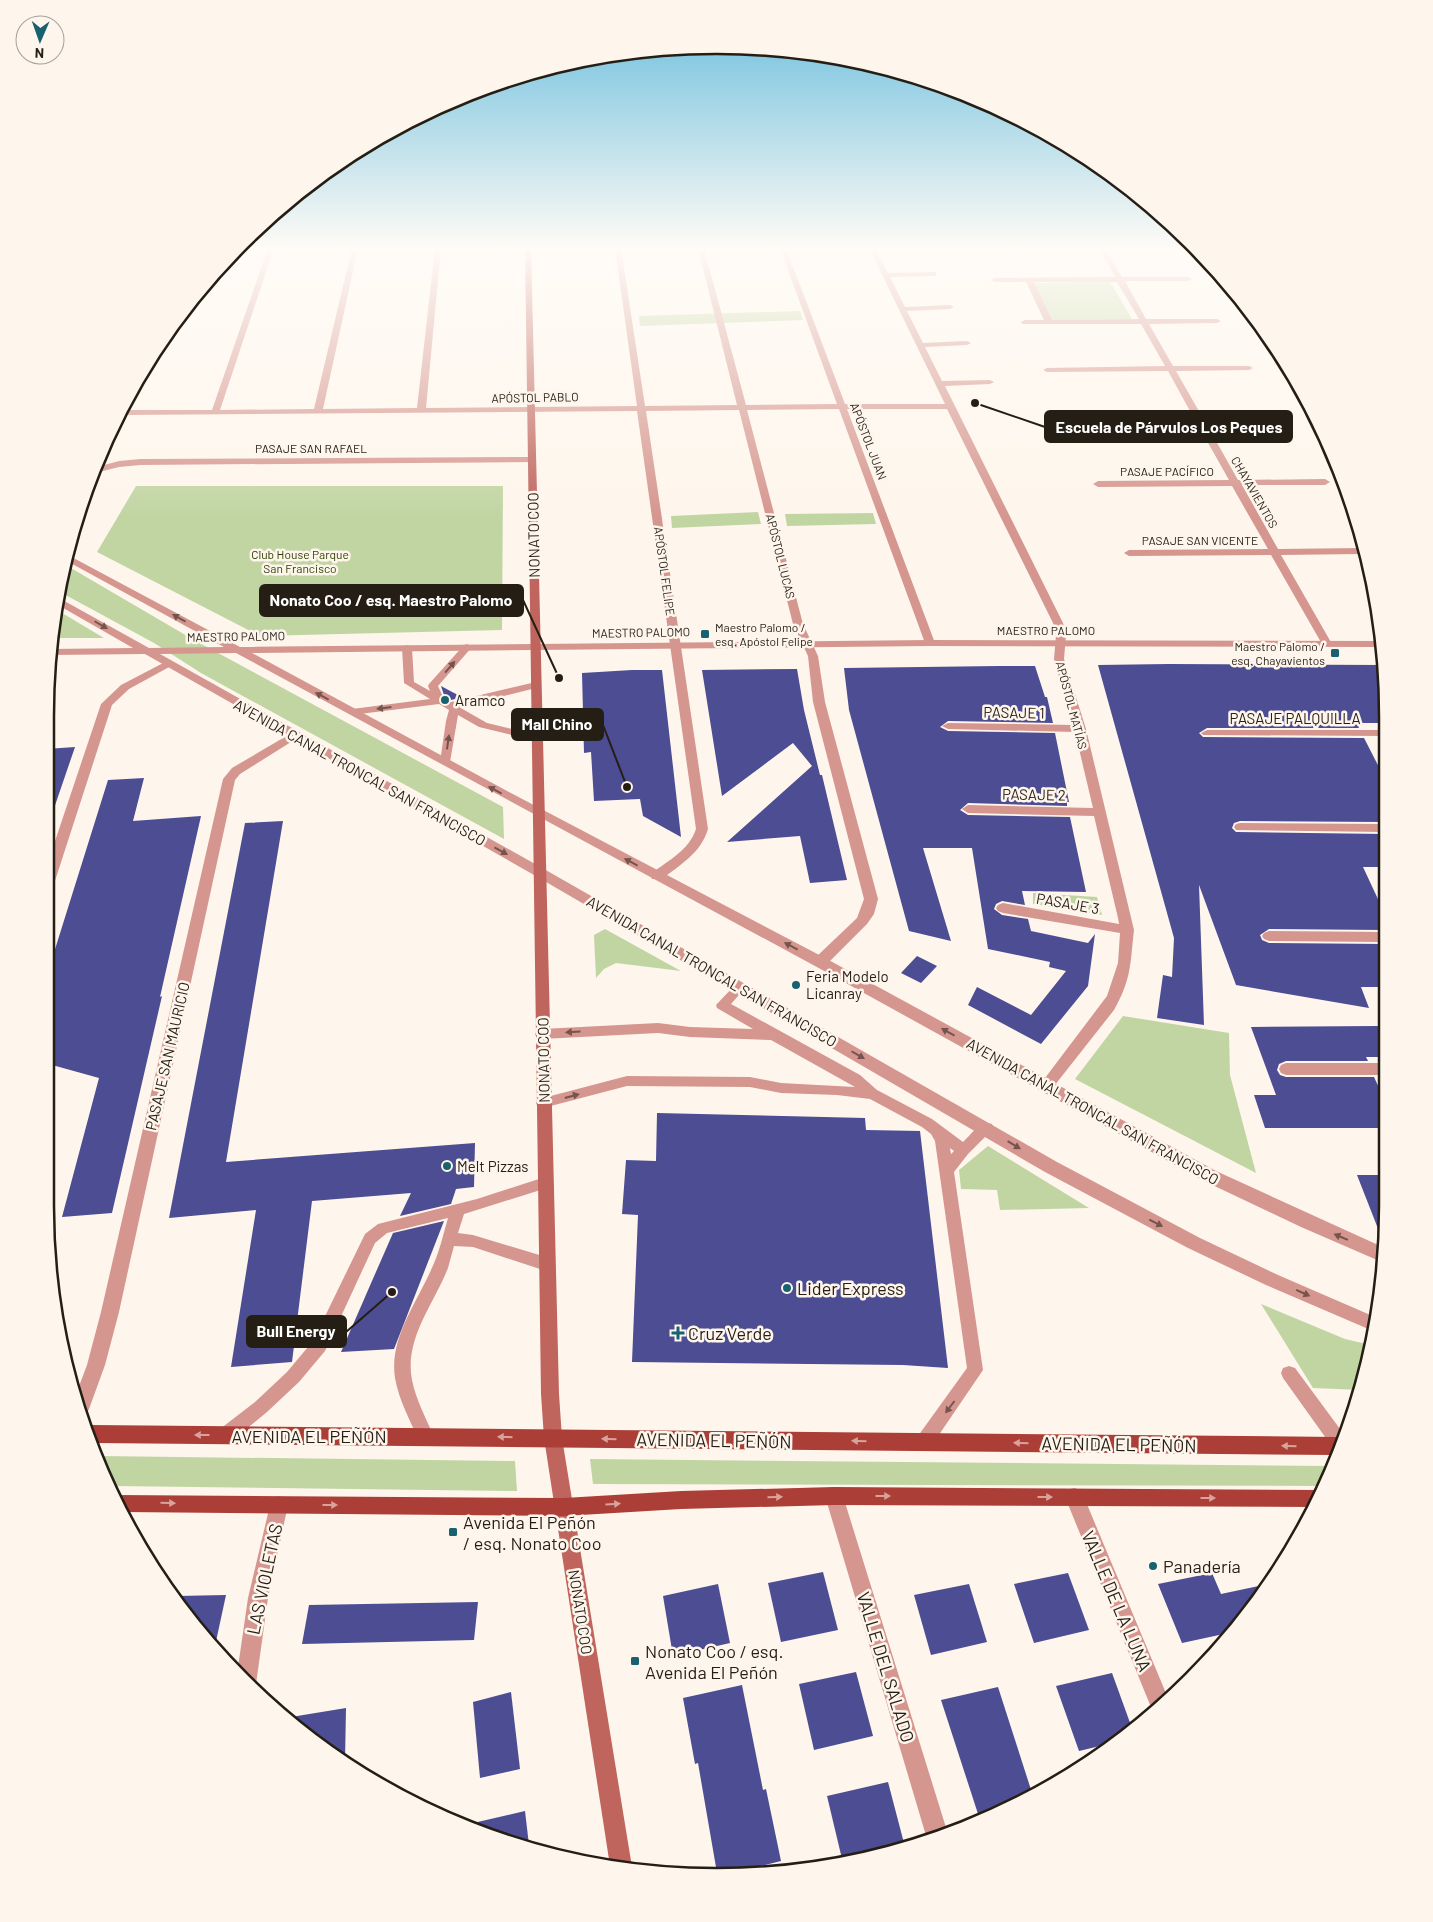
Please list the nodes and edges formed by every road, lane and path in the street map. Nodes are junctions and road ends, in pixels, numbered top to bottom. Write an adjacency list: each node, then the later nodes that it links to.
1 (241, 338): 24 (street)
2 (335, 338): 23 (street)
3 (429, 338): 21 (street)
4 (529, 338): 22 (main road, NONATO COO)
5 (631, 338): 20 (street, APÓSTOL FELIPE)
6 (724, 338): 19 (street, APÓSTOL LUCAS)
7 (816, 338): 18 (street, APÓSTOL JUAN)
8 (916, 338): 11 (street, APÓSTOL MATÍAS)
9 (1153, 338): 13 (street, CHAYAVIENTOS)
10 (967, 342): 11 (street)
11 (920, 345): 16 (street, APÓSTOL MATÍAS)
12 (1248, 368): 13 (street)
13 (1171, 369): 14 (street); 27 (street, CHAYAVIENTOS)
14 (1047, 370)
15 (990, 382): 16 (street)
16 (939, 384): 17 (street, APÓSTOL MATÍAS)
17 (950, 406): 18 (street, APÓSTOL PABLO); 41 (street, APÓSTOL MATÍAS)
18 (842, 407): 19 (street, APÓSTOL PABLO); 39 (street, APÓSTOL JUAN)
19 (743, 408): 20 (street, APÓSTOL PABLO); 40 (street, APÓSTOL LUCAS)
20 (641, 409): 22 (street, APÓSTOL PABLO); 44 (street, APÓSTOL FELIPE)
21 (421, 410): 22 (street, APÓSTOL PABLO); 23 (street, APÓSTOL PABLO)
22 (530, 410): 29 (main road, NONATO COO)
23 (318, 411): 24 (street, APÓSTOL PABLO)
24 (215, 412): 25 (street, APÓSTOL PABLO)
25 (128, 413)
26 (1284, 421): 27 (street)
27 (1201, 422): 28 (street); 32 (street, CHAYAVIENTOS)
28 (1071, 424)
29 (532, 460): 30 (street, PASAJE SAN RAFAEL); 46 (main road, NONATO COO)
30 (102, 468)
31 (1325, 482): 32 (street, PASAJE PACÍFICO)
32 (1236, 483): 33 (street, PASAJE PACÍFICO); 35 (street, CHAYAVIENTOS)
33 (1098, 484)
34 (1358, 551): 35 (street, PASAJE SAN VICENTE)
35 (1275, 552): 36 (street, PASAJE SAN VICENTE); 42 (street, CHAYAVIENTOS)
36 (1129, 553)
37 (72, 560): 48 (street, AVENIDA CANAL TRONCAL SAN FRANCISCO, one-way to 37)
38 (63, 604): 49 (street, AVENIDA CANAL TRONCAL SAN FRANCISCO, one-way to 49)
39 (930, 643): 40 (street, MAESTRO PALOMO); 41 (street, MAESTRO PALOMO)
40 (808, 644): 44 (street, MAESTRO PALOMO); 74 (street, APÓSTOL LUCAS)
41 (1059, 644): 42 (street, MAESTRO PALOMO); 56 (street, APÓSTOL MATÍAS)
42 (1327, 644): 43 (street, MAESTRO PALOMO)
43 (1375, 644)
44 (675, 645): 46 (street, MAESTRO PALOMO); 69 (street, APÓSTOL FELIPE)
45 (467, 647): 46 (street, MAESTRO PALOMO); 47 (street, MAESTRO PALOMO); 53 (lane, one-way to 45)
46 (535, 647): 52 (main road, NONATO COO)
47 (407, 648): 48 (street, MAESTRO PALOMO); 53 (lane)
48 (237, 650): 49 (street, MAESTRO PALOMO); 54 (street, AVENIDA CANAL TRONCAL SAN FRANCISCO, one-way to 48)
49 (144, 651): 50 (street, MAESTRO PALOMO); 51 (street, AVENIDA CANAL TRONCAL SAN FRANCISCO)
50 (57, 652)
51 (167, 664): 59 (street, AVENIDA CANAL TRONCAL SAN FRANCISCO); 67 (street)
52 (536, 685): 53 (lane); 60 (main road, NONATO COO)
53 (448, 706): 54 (lane, one-way to 54); 60 (lane); 61 (lane, one-way to 53)
54 (352, 712): 61 (street, AVENIDA CANAL TRONCAL SAN FRANCISCO)
55 (948, 726): 56 (street, PASAJE 1)
56 (1080, 729): 63 (street, APÓSTOL MATÍAS)
57 (1207, 733): 58 (street, PASAJE PALQUILLA)
58 (1379, 733)
59 (295, 735): 68 (street, AVENIDA CANAL TRONCAL SAN FRANCISCO, one-way to 68); 94 (street, PASAJE SAN MAURICIO)
60 (536, 738): 64 (main road, NONATO COO)
61 (445, 762): 64 (street, AVENIDA CANAL TRONCAL SAN FRANCISCO, one-way to 61)
62 (968, 809): 63 (street, PASAJE 2)
63 (1100, 812): 71 (street, APÓSTOL MATÍAS)
64 (538, 813): 68 (main road, NONATO COO); 69 (street, AVENIDA CANAL TRONCAL SAN FRANCISCO, one-way to 64)
65 (1240, 826): 66 (street)
66 (1379, 828)
67 (54, 863)
68 (539, 872): 75 (street, AVENIDA CANAL TRONCAL SAN FRANCISCO); 76 (main road, NONATO COO)
69 (657, 876): 74 (street, AVENIDA CANAL TRONCAL SAN FRANCISCO, one-way to 69)
70 (1003, 908): 71 (street, PASAJE 3)
71 (1127, 930): 80 (street, APÓSTOL MATÍAS)
72 (1269, 936): 73 (street)
73 (1379, 937)
74 (820, 962): 80 (street, AVENIDA CANAL TRONCAL SAN FRANCISCO, one-way to 74)
75 (740, 987): 77 (lane); 83 (street, AVENIDA CANAL TRONCAL SAN FRANCISCO, one-way to 83)
76 (542, 1034): 77 (lane, one-way to 76); 82 (main road, NONATO COO)
77 (773, 1036): 81 (lane)
78 (1286, 1069): 79 (street)
79 (1379, 1070)
80 (1046, 1086): 90 (street, AVENIDA CANAL TRONCAL SAN FRANCISCO, one-way to 80)
81 (872, 1094): 82 (lane, one-way to 81); 84 (lane)
82 (543, 1103): 87 (main road, NONATO COO)
83 (987, 1128): 85 (lane); 92 (street, AVENIDA CANAL TRONCAL SAN FRANCISCO, one-way to 92)
84 (936, 1130): 85 (lane); 86 (lane)
85 (963, 1150): 86 (lane)
86 (947, 1170): 100 (lane, one-way to 100)
87 (545, 1183): 88 (lane); 91 (main road, NONATO COO)
88 (458, 1209): 89 (lane); 96 (lane)
89 (451, 1239): 91 (lane); 97 (lane)
90 (1378, 1252)
91 (546, 1264): 98 (main road, NONATO COO)
92 (1369, 1322)
93 (1288, 1373): 99 (lane)
94 (83, 1400)
95 (95, 1434): 96 (main road, AVENIDA EL PEÑÓN, one-way to 95)
96 (226, 1435): 97 (main road, AVENIDA EL PEÑÓN)
97 (426, 1437): 98 (main road, AVENIDA EL PEÑÓN, one-way to 97)
98 (553, 1438): 100 (main road, AVENIDA EL PEÑÓN, one-way to 98); 107 (main road, NONATO COO)
99 (1337, 1439)
100 (924, 1442): 101 (main road, AVENIDA EL PEÑÓN, one-way to 100)
101 (1334, 1446)
102 (834, 1496): 103 (main road, one-way to 103); 107 (main road, one-way to 102); 110 (street, VALLE DEL SALADO)
103 (1074, 1497): 104 (main road, one-way to 104); 109 (street, VALLE DE LA LUNA)
104 (1310, 1501)
105 (124, 1503): 106 (main road, one-way to 106)
106 (279, 1504): 107 (main road, one-way to 107); 108 (street, LAS VIOLETAS)
107 (564, 1507): 111 (main road, NONATO COO)
108 (247, 1673)
109 (1158, 1699)
110 (936, 1831)
111 (620, 1861)

